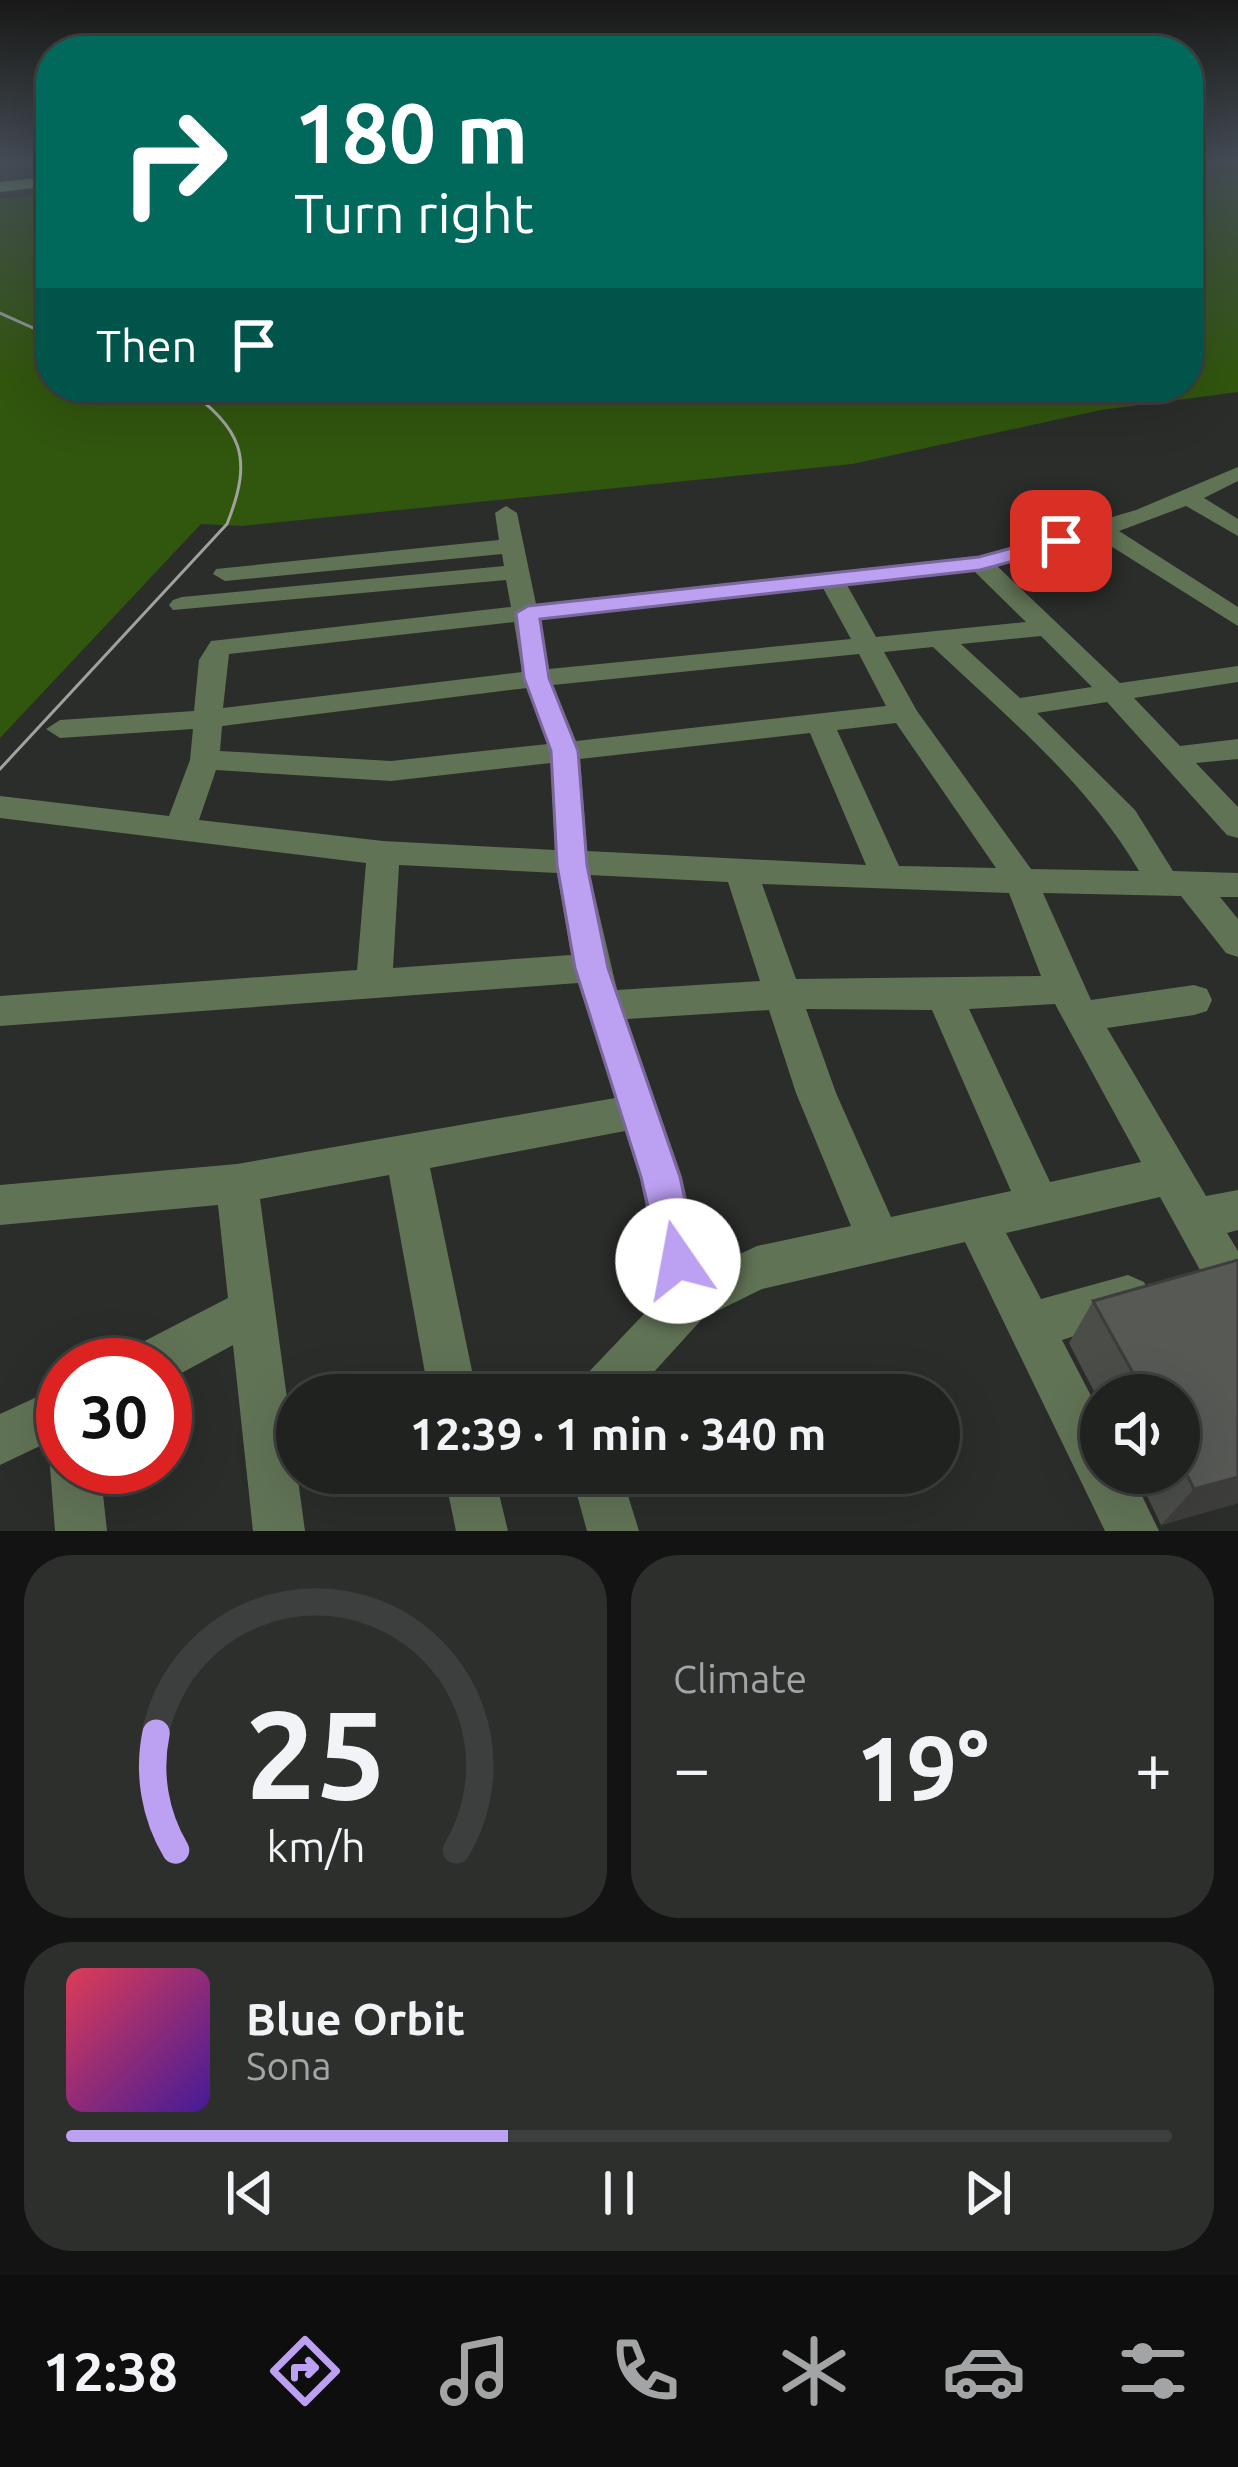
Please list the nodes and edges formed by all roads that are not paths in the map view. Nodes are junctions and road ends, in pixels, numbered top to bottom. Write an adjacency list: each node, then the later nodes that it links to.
1 (1238, 473): 2 (street)
2 (1190, 499): 4 (street); 5 (street)
3 (506, 513): 6 (street)
4 (1238, 529)
5 (1102, 530): 7 (street); 12 (street)
6 (514, 559): 8 (street); 10 (street); 11 (street)
7 (980, 563): 9 (street); 13 (street)
8 (225, 574)
9 (832, 581): 11 (street); 15 (street)
10 (182, 605)
11 (528, 613): 17 (street); 21 (street)
12 (1238, 618)
13 (1047, 628): 14 (street); 18 (street)
14 (940, 639): 15 (street); 19 (street)
15 (864, 644): 17 (street); 20 (street)
16 (1238, 674): 18 (street)
17 (537, 678): 21 (street); 25 (street)
18 (1113, 692): 19 (street); 26 (street)
19 (1013, 708): 36 (street)
20 (904, 713): 22 (street); 35 (street)
21 (210, 719): 23 (street); 27 (street)
22 (820, 723): 25 (street); 34 (street)
23 (60, 730)
24 (1238, 748): 26 (street)
25 (565, 751): 27 (street); 32 (street)
26 (1175, 756): 29 (street)
27 (206, 760): 30 (street)
28 (2, 812): 30 (street)
29 (1238, 827)
30 (180, 828): 31 (street)
31 (383, 853): 32 (street); 39 (street)
32 (572, 865): 33 (street); 40 (street)
33 (741, 872): 34 (street); 41 (street)
34 (888, 878): 35 (street)
35 (1020, 878): 36 (street); 44 (street)
36 (1174, 881): 37 (street); 38 (street)
37 (1238, 885)
38 (1238, 943)
39 (374, 985): 40 (street); 45 (street)
40 (596, 987): 41 (street); 46 (street)
41 (784, 994): 42 (street); 55 (street)
42 (944, 995): 44 (street); 50 (street)
43 (1194, 1000): 44 (street)
44 (1073, 1003): 48 (street)
45 (0, 1011)
46 (639, 1111): 47 (street); 57 (street)
47 (406, 1153): 49 (street); 61 (street)
48 (1168, 1176): 50 (street); 54 (street)
49 (237, 1184): 51 (street); 58 (street)
50 (1037, 1202): 53 (street)
51 (0, 1205)
52 (1238, 1210): 54 (street)
53 (976, 1219): 55 (street); 59 (street)
54 (1195, 1219): 56 (street)
55 (879, 1241): 57 (street)
56 (1201, 1285): 59 (street)
57 (687, 1303): 62 (street)
58 (249, 1312): 60 (street); 72 (street)
59 (1029, 1326): 64 (street)
60 (192, 1342)
61 (449, 1374)
62 (620, 1374)
63 (36, 1422): 65 (street)
64 (1080, 1427)
65 (0, 1440)
66 (78, 1494): 71 (street)
67 (474, 1494): 73 (street)
68 (602, 1494): 74 (street)
69 (1114, 1494): 70 (street)
70 (1131, 1530)
71 (81, 1531)
72 (279, 1531)
73 (482, 1531)
74 (613, 1531)

